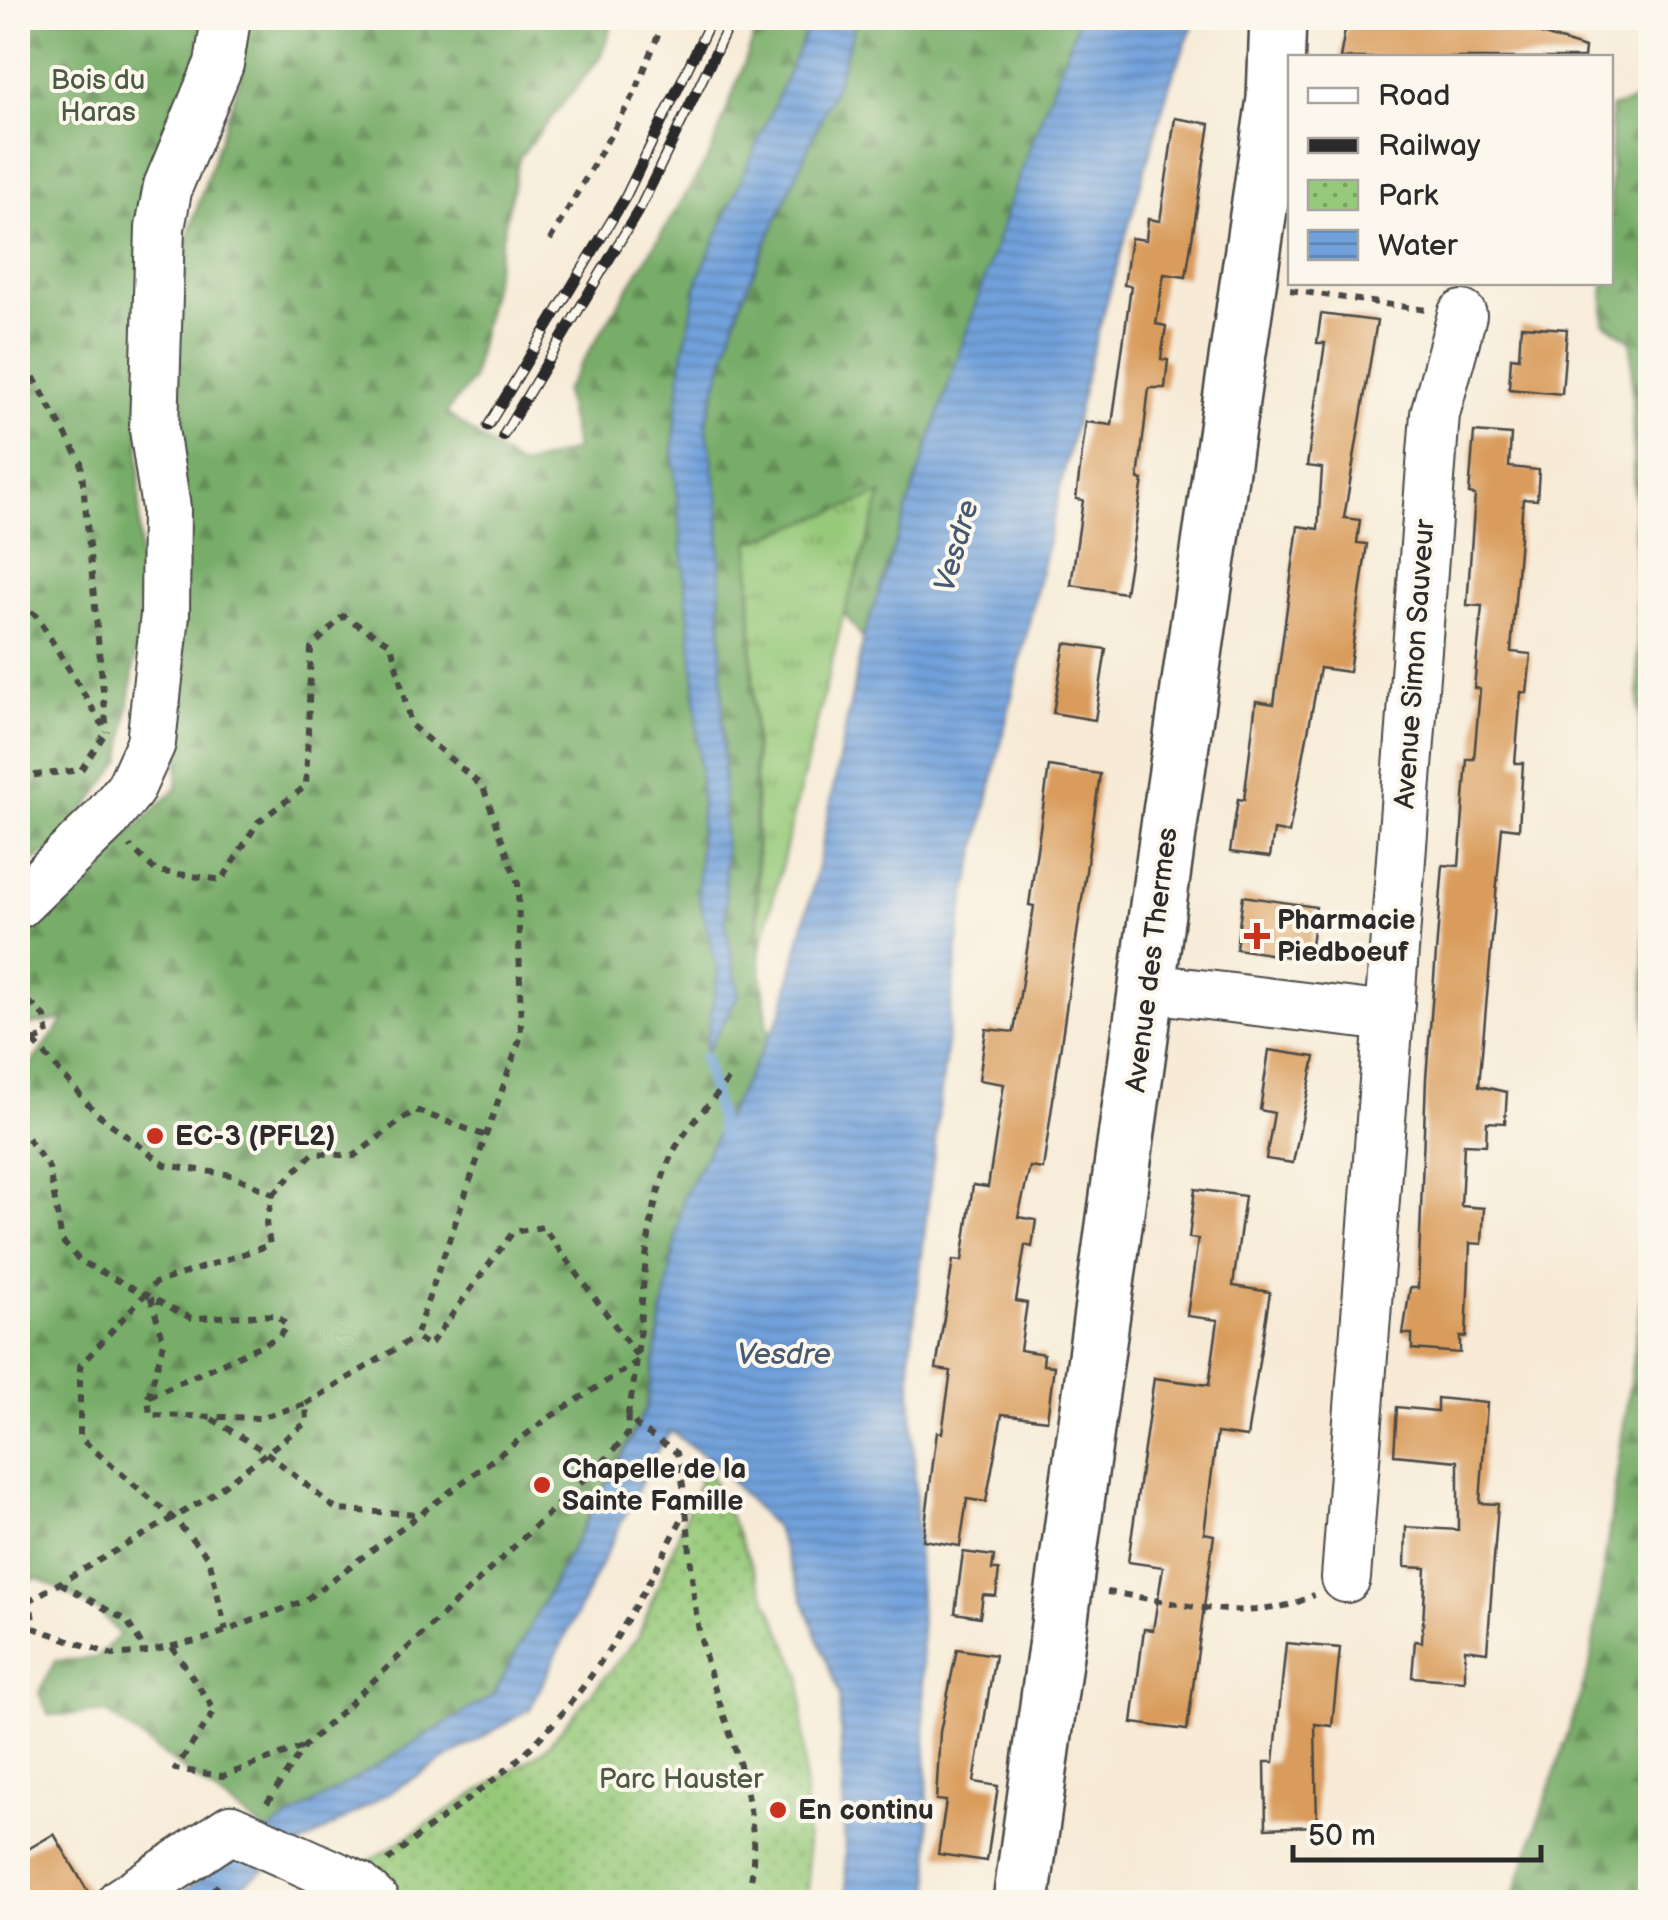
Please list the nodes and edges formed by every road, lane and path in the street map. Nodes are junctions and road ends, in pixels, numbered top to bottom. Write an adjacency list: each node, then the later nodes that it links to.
1 (226, 18): 9 (street)
2 (665, 18): 4 (path)
3 (1278, 18): 6 (main road, Avenue des Thermes)
4 (550, 240)
5 (18, 267): 9 (path)
6 (1250, 284): 7 (path); 13 (main road, Avenue des Thermes)
7 (1462, 314): 15 (street, Avenue Simon Sauveur)
8 (18, 603): 9 (path)
9 (129, 737): 10 (path); 11 (street)
10 (18, 777)
11 (104, 821): 12 (street); 20 (path)
12 (18, 904)
13 (1150, 988): 15 (street); 35 (main road, Avenue des Thermes)
14 (18, 991): 16 (path)
15 (1388, 1017): 33 (street, Avenue Simon Sauveur)
16 (34, 1042): 17 (path); 21 (path)
17 (18, 1046)
18 (728, 1080): 24 (path)
19 (18, 1125): 22 (path)
20 (486, 1136): 21 (path); 23 (path)
21 (273, 1194): 22 (path)
22 (150, 1293): 25 (path); 25 (path); 32 (path)
23 (415, 1337): 24 (path); 26 (path)
24 (640, 1360): 27 (path); 31 (path)
25 (148, 1396): 28 (path)
26 (306, 1404): 28 (path); 29 (path)
27 (628, 1414): 30 (path); 41 (path)
28 (211, 1418): 29 (path)
29 (267, 1453): 31 (path); 32 (path)
30 (687, 1509): 43 (path); 45 (path)
31 (421, 1514): 38 (path)
32 (173, 1518): 34 (path); 38 (path)
33 (1346, 1578): 35 (path)
34 (60, 1583): 37 (path); 40 (path)
35 (1066, 1587): 46 (main road, Avenue des Thermes)
36 (18, 1619): 37 (path)
37 (34, 1628): 40 (path)
38 (226, 1631): 39 (path)
39 (172, 1647): 40 (path); 41 (path)
40 (146, 1652)
41 (304, 1746): 42 (path)
42 (240, 1834): 43 (street); 44 (street)
43 (367, 1894)
44 (121, 1902)
45 (746, 1902)
46 (1021, 1902)

